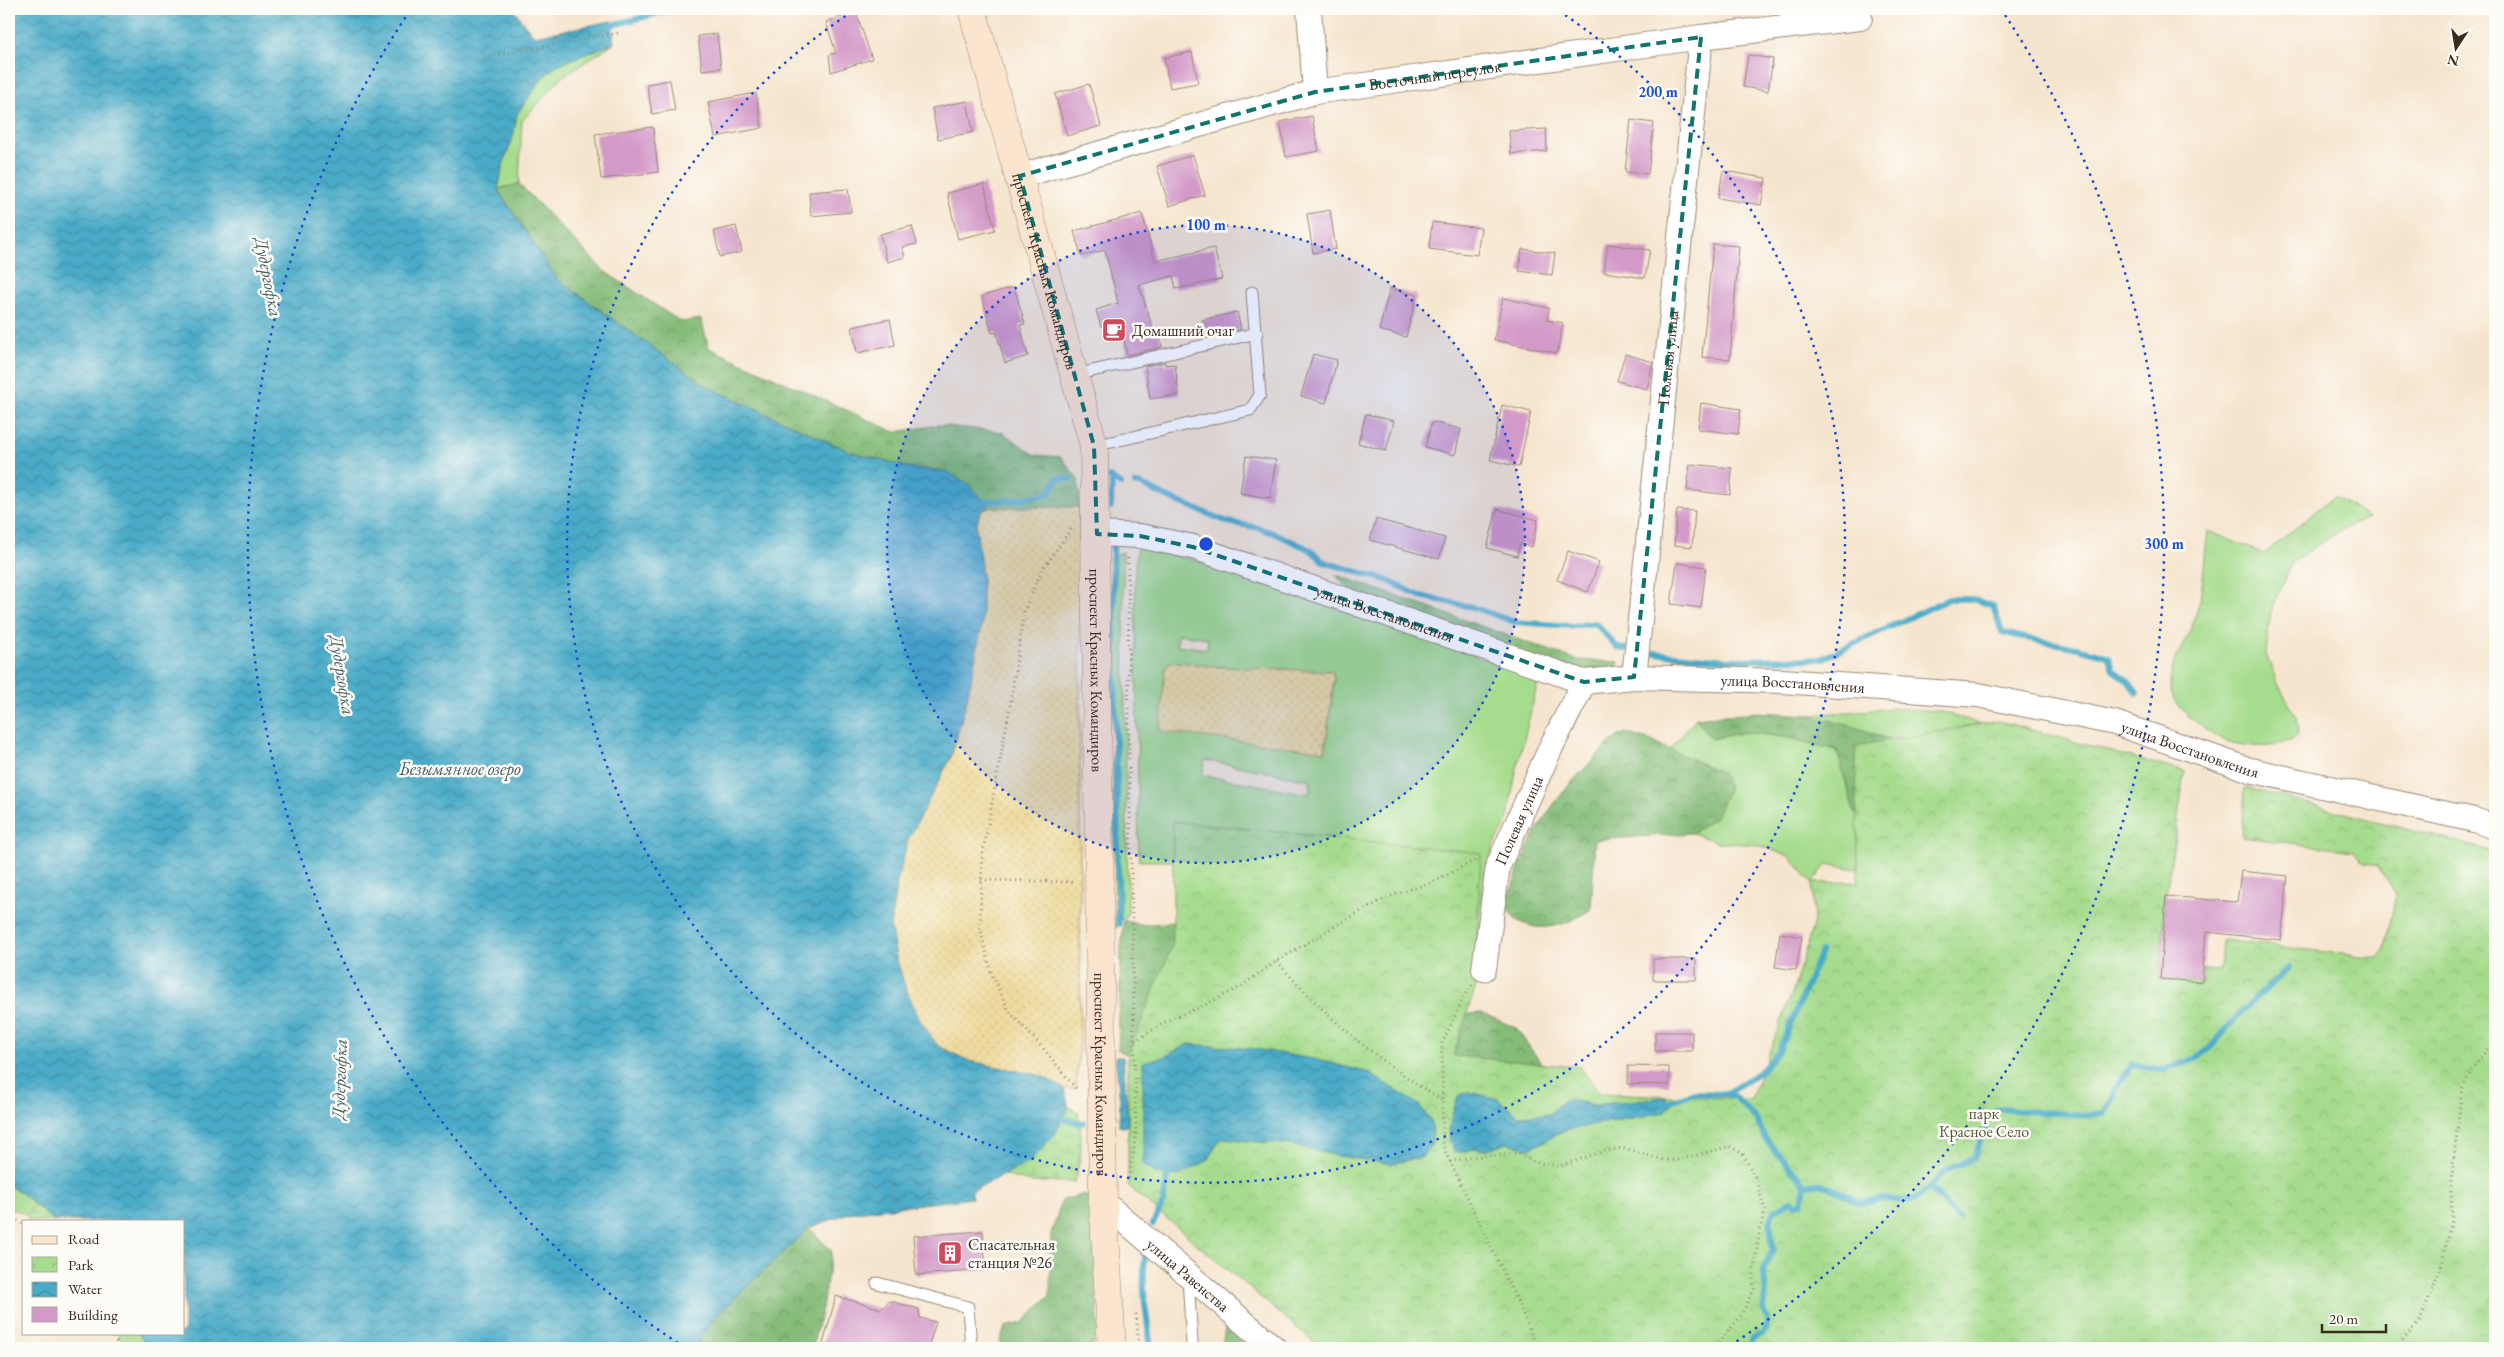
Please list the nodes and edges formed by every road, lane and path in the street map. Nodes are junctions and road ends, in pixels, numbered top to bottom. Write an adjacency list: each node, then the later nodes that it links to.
1 (972, 9): 8 (street, проспект Красных Командиров)
2 (1310, 9): 7 (street)
3 (1860, 18): 5 (street, Восточный переулок)
4 (619, 33): 6 (path)
5 (1701, 38): 7 (street, Восточный переулок); 15 (street, Полевая улица)
6 (484, 57)
7 (1316, 92): 8 (street, Восточный переулок)
8 (1020, 176): 11 (street, проспект Красных Командиров)
9 (1252, 292): 10 (lane)
10 (1257, 333): 11 (lane); 12 (lane)
11 (1075, 375): 12 (street, проспект Красных Командиров)
12 (1094, 446): 13 (street, проспект Красных Командиров)
13 (1086, 529): 16 (street, улица Восстановления); 21 (path); 33 (street, проспект Красных Командиров)
14 (1128, 552): 20 (path)
15 (1634, 677): 16 (street, улица Восстановления); 17 (street, улица Восстановления)
16 (1584, 682): 18 (street, Полевая улица)
17 (2495, 827)
18 (1506, 846): 23 (path); 24 (street, Полевая улица)
19 (1124, 874): 20 (path)
20 (1132, 874): 25 (path)
21 (982, 880): 22 (path); 27 (path)
22 (1082, 882)
23 (1277, 961): 25 (path); 28 (path)
24 (1484, 969): 28 (path)
25 (1135, 1041): 32 (path)
26 (2495, 1042): 50 (path)
27 (1076, 1089)
28 (1443, 1101): 29 (path)
29 (1450, 1162): 48 (path); 49 (path)
30 (890, 1177): 36 (path)
31 (930, 1183): 34 (path)
32 (1128, 1183)
33 (1103, 1202): 38 (street, улица Равенства); 45 (street, проспект Красных Командиров)
34 (932, 1208)
35 (9, 1215): 37 (path)
36 (896, 1216)
37 (22, 1224)
38 (1188, 1276): 42 (lane); 47 (street, улица Равенства)
39 (877, 1283): 44 (lane)
40 (1136, 1307): 46 (path)
41 (112, 1334): 43 (path)
42 (1192, 1343)
43 (120, 1348)
44 (971, 1348)
45 (1112, 1348)
46 (1139, 1348)
47 (1274, 1348)
48 (1537, 1348)
49 (1714, 1348)
50 (2396, 1348)

